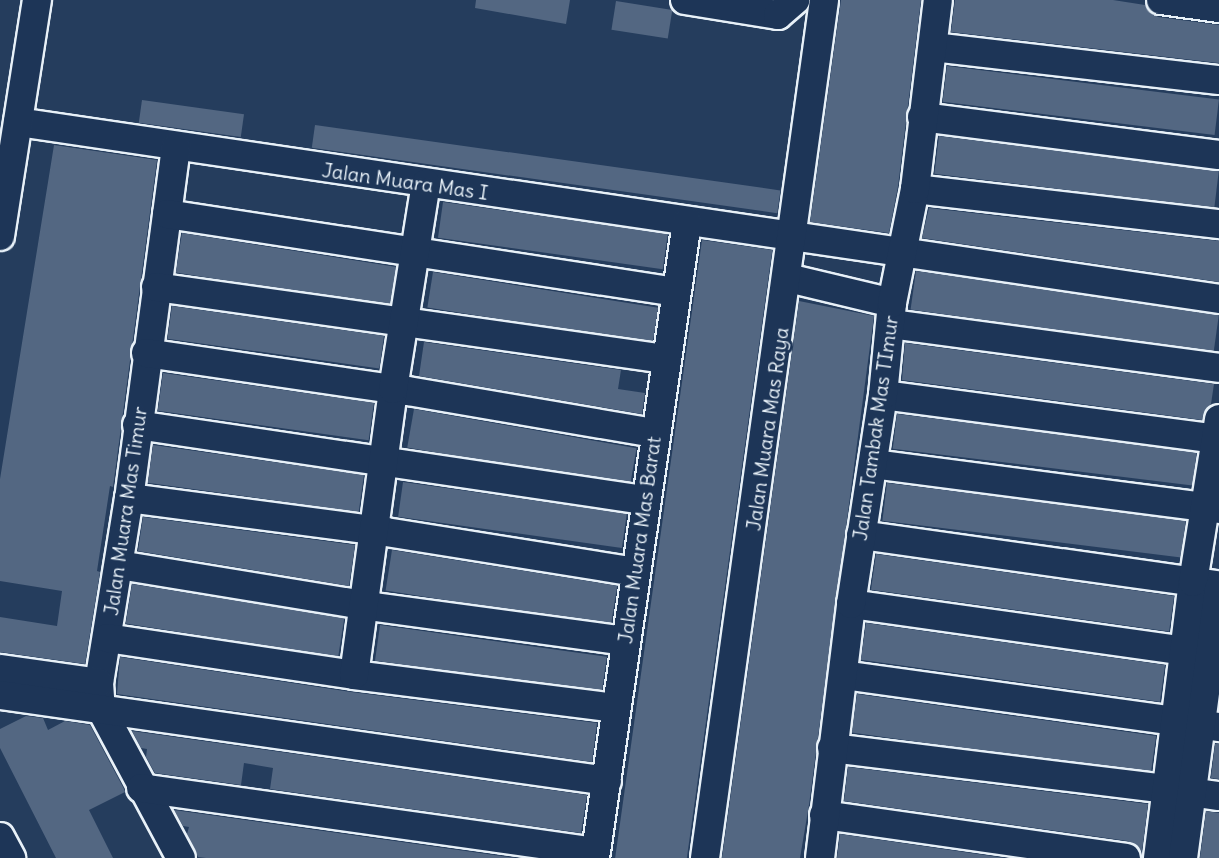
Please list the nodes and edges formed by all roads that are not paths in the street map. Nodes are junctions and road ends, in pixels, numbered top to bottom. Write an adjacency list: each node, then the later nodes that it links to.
1 (37, 0): 11 (street)
2 (685, 0): 6 (street)
3 (824, 0): 20 (street, Jalan Muara Mas Raya)
4 (938, 0): 8 (street, Jalan Tambak Mas TImur)
5 (1161, 0): 7 (street)
6 (786, 8)
7 (1219, 8)
8 (933, 47): 9 (street); 10 (street, Jalan Tambak Mas TImur)
9 (1219, 80)
10 (922, 117): 13 (street); 15 (street, Jalan Tambak Mas TImur)
11 (18, 122): 12 (street, Jalan Muara Mas I); 19 (street)
12 (176, 147): 14 (street, Jalan Muara Mas I); 16 (street, Jalan Muara Mas Timur)
13 (1219, 155)
14 (434, 185): 17 (street, Jalan Muara Mas I); 21 (street)
15 (915, 189): 18 (street); 22 (street, Jalan Tambak Mas TImur)
16 (167, 214): 21 (street); 24 (street, Jalan Muara Mas Timur)
17 (687, 222): 20 (street, Jalan Muara Mas I); 25 (street, Jalan Muara Mas Barat)
18 (1219, 224)
19 (0, 236)
20 (794, 237): 22 (street, Jalan Muara Mas I); 23 (street, Jalan Muara Mas Raya)
21 (422, 253): 25 (street); 28 (street)
22 (903, 253): 26 (street, Jalan Muara Mas I); 27 (street, Jalan Tambak Mas TImur)
23 (788, 278): 27 (street); 69 (street, Jalan Muara Mas Raya)
24 (156, 287): 28 (street); 29 (street, Jalan Muara Mas Timur)
25 (676, 292): 30 (street, Jalan Muara Mas Barat)
26 (1219, 299)
27 (891, 313): 31 (street); 33 (street, Jalan Tambak Mas TImur)
28 (412, 326): 30 (street); 32 (street)
29 (146, 353): 32 (street); 34 (street, Jalan Muara Mas Timur)
30 (666, 359): 36 (street, Jalan Muara Mas Barat)
31 (1219, 368)
32 (401, 390): 36 (street); 37 (street)
33 (883, 395): 35 (street); 38 (street, Jalan Tambak Mas TImur)
34 (137, 425): 37 (street); 39 (street, Jalan Muara Mas Timur)
35 (1218, 432): 41 (street)
36 (655, 433): 40 (street, Jalan Muara Mas Barat)
37 (390, 463): 40 (street); 42 (street)
38 (873, 464): 41 (street); 43 (street, Jalan Tambak Mas TImur)
39 (129, 498): 42 (street); 44 (street, Jalan Muara Mas Timur)
40 (644, 500): 45 (street, Jalan Muara Mas Barat)
41 (1212, 508): 46 (street)
42 (380, 531): 45 (street); 48 (street)
43 (861, 535): 46 (street); 47 (street, Jalan Tambak Mas TImur)
44 (119, 565): 48 (street); 49 (street, Jalan Muara Mas Timur)
45 (635, 572): 50 (street, Jalan Muara Mas Barat)
46 (1210, 585): 51 (street)
47 (851, 604): 51 (street); 53 (street, Jalan Tambak Mas TImur)
48 (369, 606): 50 (street); 54 (street)
49 (107, 638): 54 (street); 56 (street, Jalan Muara Mas Timur)
50 (625, 641): 57 (street, Jalan Muara Mas Barat)
51 (1204, 653): 58 (street)
52 (0, 669): 56 (street)
53 (843, 675): 58 (street); 59 (street, Jalan Tambak Mas TImur)
54 (359, 676): 57 (street)
55 (0, 695): 56 (street)
56 (100, 696): 60 (street); 61 (street)
57 (616, 708): 60 (street, Jalan Muara Mas Barat)
58 (1198, 724): 62 (street)
59 (832, 748): 62 (street); 64 (street, Jalan Tambak Mas TImur)
60 (607, 781): 66 (street, Jalan Muara Mas Barat)
61 (141, 788): 66 (street); 68 (street)
62 (1178, 791): 63 (street); 72 (street); 73 (street)
63 (1219, 796)
64 (824, 815): 70 (street, Jalan Tambak Mas TImur); 71 (street)
65 (0, 837): 67 (street)
66 (595, 855)
67 (11, 858)
68 (181, 858)
69 (705, 858)
70 (820, 858)
71 (1126, 858)
72 (1158, 858)
73 (1183, 858)

